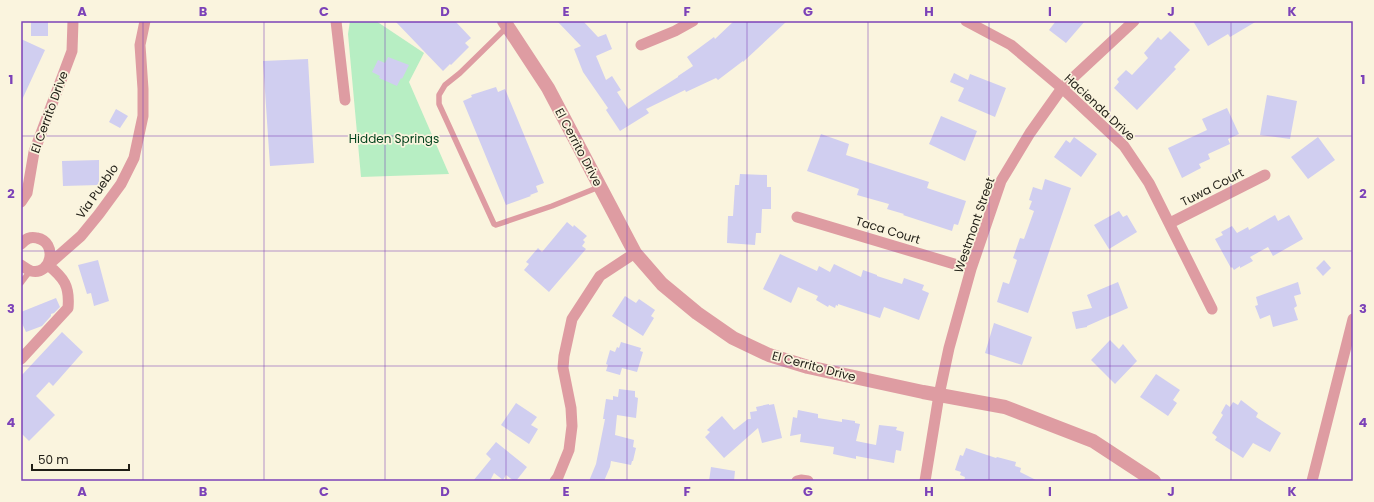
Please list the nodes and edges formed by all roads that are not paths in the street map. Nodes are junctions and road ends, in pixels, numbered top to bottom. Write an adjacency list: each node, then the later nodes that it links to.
1 (73, 21): 13 (street, El Cerrito Drive)
2 (145, 21): 18 (street, Via Pueblo)
3 (336, 21): 10 (street)
4 (693, 21): 8 (street)
5 (966, 21): 9 (street, Hacienda Drive)
6 (1134, 21): 9 (street, Westmont Street)
7 (506, 24): 12 (street, El Cerrito Drive); 12 (lane)
8 (641, 45)
9 (1062, 88): 15 (street, Hacienda Drive); 20 (street, Westmont Street)
10 (346, 100)
11 (1265, 175): 15 (street, Tuwa Court)
12 (600, 187): 17 (street, El Cerrito Drive)
13 (21, 202)
14 (797, 216): 20 (street, Taca Court)
15 (1170, 223): 22 (street, Hacienda Drive)
16 (21, 244): 18 (street)
17 (635, 253): 25 (street, El Cerrito Drive); 26 (street)
18 (48, 265): 19 (street, Via Pueblo); 24 (street)
19 (25, 268): 21 (lane)
20 (971, 269): 25 (street, Westmont Street)
21 (21, 283)
22 (1212, 309)
23 (1353, 319): 31 (street)
24 (21, 359)
25 (939, 395): 29 (street, Westmont Street); 30 (street, El Cerrito Drive)
26 (554, 481)
27 (798, 481): 28 (street)
28 (808, 481)
29 (925, 481)
30 (1154, 481)
31 (1312, 481)

